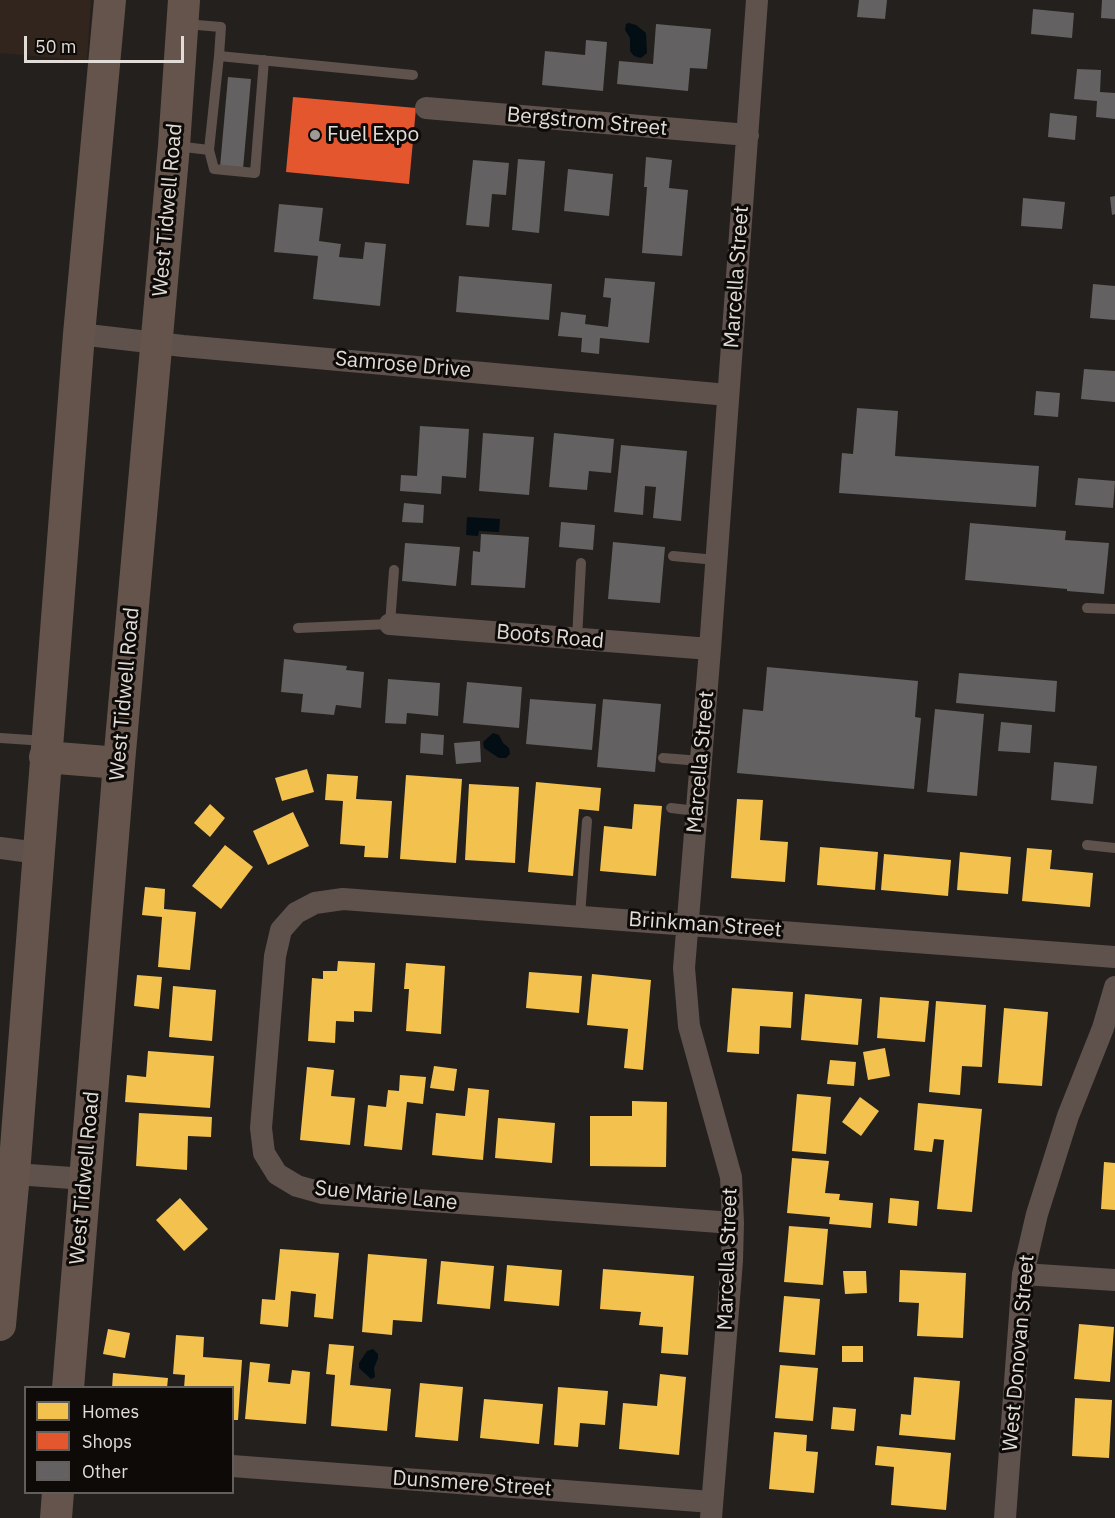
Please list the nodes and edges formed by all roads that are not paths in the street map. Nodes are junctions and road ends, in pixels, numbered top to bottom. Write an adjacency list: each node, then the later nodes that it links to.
1 (110, 0): 11 (main road)
2 (757, 0): 8 (street, Marcella Street)
3 (183, 12): 4 (lane); 9 (main road, West Tidwell Road)
4 (219, 56): 5 (lane); 10 (lane)
5 (264, 60): 6 (lane); 10 (lane)
6 (414, 75)
7 (426, 108): 8 (street, Bergstrom Street)
8 (747, 135): 13 (street, Marcella Street)
9 (174, 146): 10 (lane); 12 (main road, West Tidwell Road)
10 (209, 150)
11 (79, 334): 12 (street, Samrose Drive); 25 (main road)
12 (156, 343): 13 (street, Samrose Drive); 28 (main road, West Tidwell Road)
13 (728, 395): 15 (street, Marcella Street)
14 (673, 556): 15 (lane)
15 (716, 560): 23 (street, Marcella Street)
16 (581, 563): 22 (lane)
17 (394, 570): 20 (lane)
18 (1087, 608): 19 (lane)
19 (1115, 609)
20 (390, 624): 21 (lane); 22 (street, Boots Road)
21 (298, 628)
22 (577, 639): 23 (street, Boots Road)
23 (710, 650): 27 (street, Marcella Street)
24 (0, 738): 25 (lane)
25 (46, 749): 28 (main road); 35 (main road)
26 (663, 758): 27 (lane)
27 (701, 761): 30 (street, Marcella Street)
28 (119, 763): 42 (main road, West Tidwell Road)
29 (671, 808): 30 (lane)
30 (697, 811): 38 (street, Marcella Street)
31 (587, 820): 37 (lane)
32 (1087, 845): 34 (lane)
33 (0, 848): 35 (street)
34 (1115, 848)
35 (38, 853): 41 (main road)
36 (296, 913): 37 (street, Brinkman Street); 43 (street, Sue Marie Lane)
37 (580, 916): 38 (street, Brinkman Street)
38 (688, 924): 39 (street, Brinkman Street); 43 (street, Marcella Street)
39 (1115, 957)
40 (1115, 987): 44 (street, West Donovan Street)
41 (7, 1173): 42 (street); 46 (main road)
42 (86, 1179): 47 (main road, West Tidwell Road)
43 (733, 1223): 50 (street, Marcella Street)
44 (1023, 1274): 45 (street); 52 (street, West Donovan Street)
45 (1115, 1280)
46 (0, 1325)
47 (68, 1386)
48 (234, 1466): 50 (street, Dunsmere Street)
49 (58, 1494): 51 (main road)
50 (711, 1510)
51 (56, 1518)
52 (1005, 1518)

